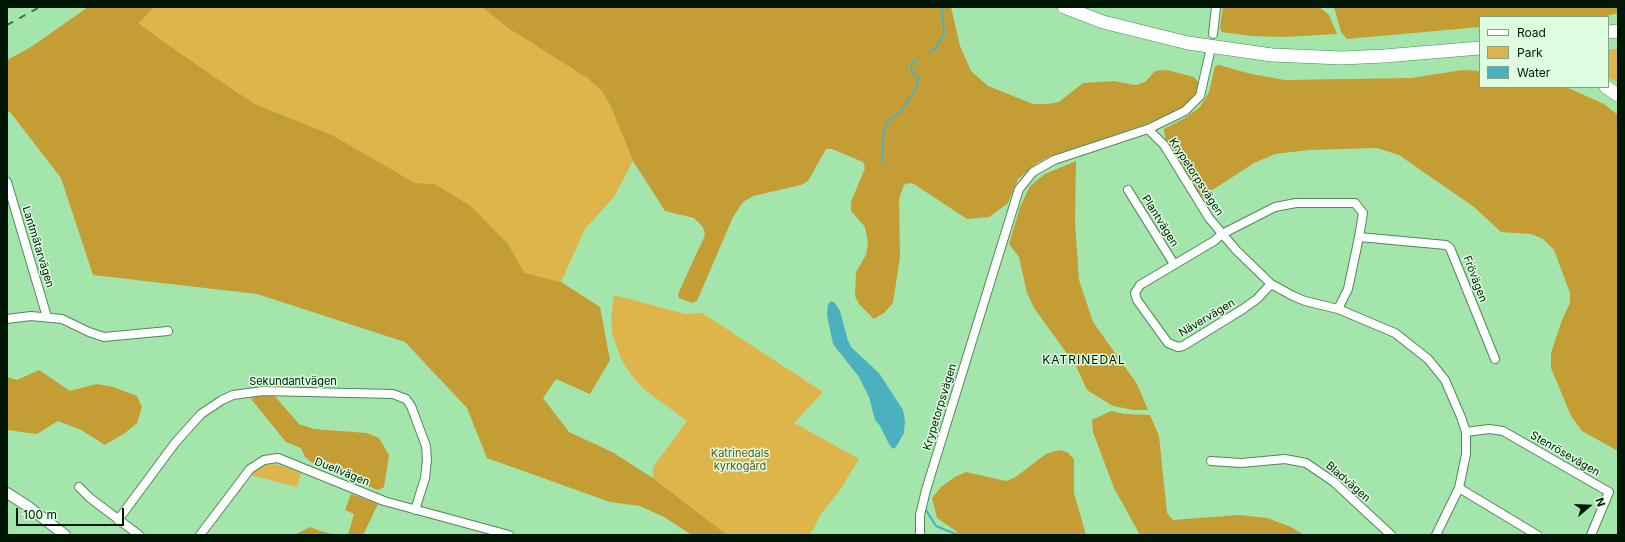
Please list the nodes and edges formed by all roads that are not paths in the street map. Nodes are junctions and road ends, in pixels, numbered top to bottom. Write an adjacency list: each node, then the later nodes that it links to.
1 (1064, 7): 7 (highway)
2 (1084, 7): 5 (highway)
3 (1216, 7): 4 (street)
4 (1213, 34)
5 (1479, 41)
6 (1479, 48): 7 (highway)
7 (1464, 50): 8 (highway)
8 (1479, 51)
9 (1210, 52): 12 (street)
10 (1608, 88): 11 (highway)
11 (1618, 95)
12 (1148, 129): 15 (street, Krypetorpsvägen); 35 (street, Krypetorpsvägen)
13 (7, 182): 20 (street, Lantmätarvägen)
14 (1128, 190): 17 (street, Plantvägen)
15 (1222, 234): 16 (street, Nävervägen); 17 (street, Nävervägen); 18 (street, Krypetorpsvägen)
16 (1360, 237): 19 (street, Nävervägen); 23 (street, Frövägen)
17 (1174, 264): 18 (street, Nävervägen)
18 (1271, 284): 19 (street, Krypetorpsvägen)
19 (1338, 309): 24 (street, Krypetorpsvägen)
20 (47, 317): 21 (street); 22 (street)
21 (7, 319)
22 (168, 331)
23 (1494, 358)
24 (1466, 432): 27 (street, Krypetorpsvägen); 39 (street, Stenrösevägen)
25 (1211, 461): 36 (street, Bladvägen)
26 (79, 487): 30 (street)
27 (1459, 488): 37 (street, Krypetorpsvägen); 38 (street)
28 (7, 493): 31 (street)
29 (415, 510): 30 (street, Sekundantvägen); 33 (street, Duellvägen); 34 (street, Duellvägen)
30 (118, 520): 32 (street)
31 (65, 535)
32 (139, 535)
33 (200, 535)
34 (509, 535)
35 (920, 535)
36 (1391, 535)
37 (1436, 535)
38 (1537, 535)
39 (1591, 535)

